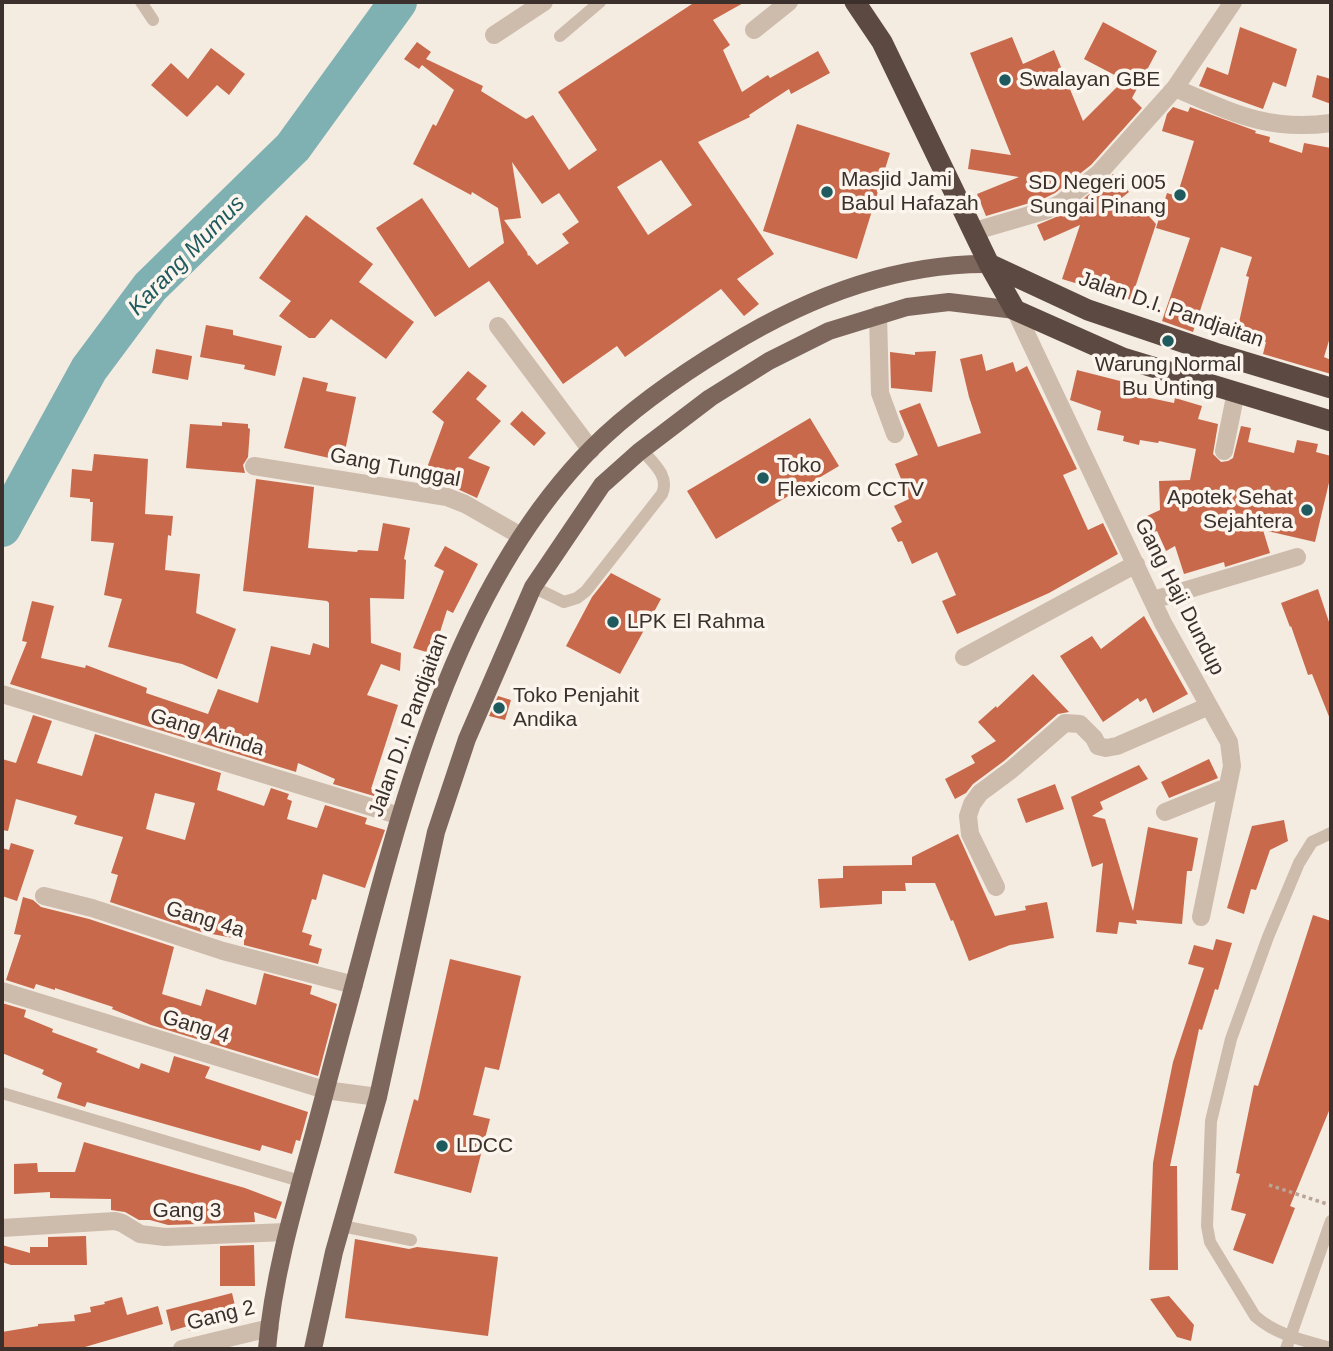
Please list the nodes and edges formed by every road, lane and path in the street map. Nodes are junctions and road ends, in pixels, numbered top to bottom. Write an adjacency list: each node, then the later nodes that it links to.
1 (141, 2): 7 (lane)
2 (544, 2): 9 (street)
3 (600, 2): 10 (lane)
4 (789, 2): 8 (street)
5 (855, 2): 13 (highway)
6 (1233, 2): 11 (street)
7 (153, 20)
8 (754, 30)
9 (494, 34)
10 (560, 36)
11 (1175, 88): 12 (street); 13 (street)
12 (1331, 123)
13 (975, 232): 14 (highway)
14 (989, 264): 15 (highway); 18 (highway, Jalan D.I. Pandjaitan); 22 (main road, Jalan D.I. Pandjaitan)
15 (1015, 310): 16 (main road); 19 (highway); 28 (street, Gang Haji Dundup)
16 (878, 316): 21 (street); 23 (main road)
17 (498, 326): 22 (street)
18 (1331, 388)
19 (1236, 392): 20 (highway); 24 (street)
20 (1331, 421)
21 (895, 434)
22 (591, 450): 26 (main road, Jalan D.I. Pandjaitan)
23 (642, 450): 29 (main road); 29 (lane)
24 (1224, 451)
25 (254, 466): 26 (street, Gang Tunggal)
26 (520, 536): 36 (main road, Jalan D.I. Pandjaitan)
27 (1297, 557): 30 (street)
28 (1136, 564): 30 (street, Gang Haji Dundup); 31 (street)
29 (533, 587): 45 (main road)
30 (1153, 600): 33 (street, Gang Haji Dundup)
31 (964, 657)
32 (2, 694): 36 (street, Gang Arinda)
33 (1209, 706): 34 (street, Gang Haji Dundup); 38 (street)
34 (1227, 787): 35 (street); 40 (street, Gang Haji Dundup)
35 (1165, 812)
36 (400, 816): 41 (main road, Jalan D.I. Pandjaitan)
37 (1331, 833): 55 (lane)
38 (996, 887)
39 (44, 896): 41 (street, Gang 4a)
40 (1201, 917)
41 (354, 985): 43 (main road, Jalan D.I. Pandjaitan)
42 (2, 991): 43 (street, Gang 4)
43 (325, 1090): 45 (street, Gang 4); 46 (main road, Jalan D.I. Pandjaitan)
44 (2, 1093): 46 (lane)
45 (378, 1097): 50 (main road)
46 (300, 1181): 52 (main road, Jalan D.I. Pandjaitan)
47 (1269, 1185): 48 (path)
48 (1331, 1206)
49 (1331, 1221): 55 (lane)
50 (342, 1226): 53 (lane); 59 (main road)
51 (2, 1228): 52 (street, Gang 3)
52 (286, 1232): 54 (main road, Jalan D.I. Pandjaitan)
53 (411, 1240)
54 (270, 1328): 57 (street, Gang 2); 58 (main road, Jalan D.I. Pandjaitan)
55 (1289, 1343): 56 (lane)
56 (1331, 1348)
57 (182, 1349)
58 (267, 1349)
59 (313, 1349)

